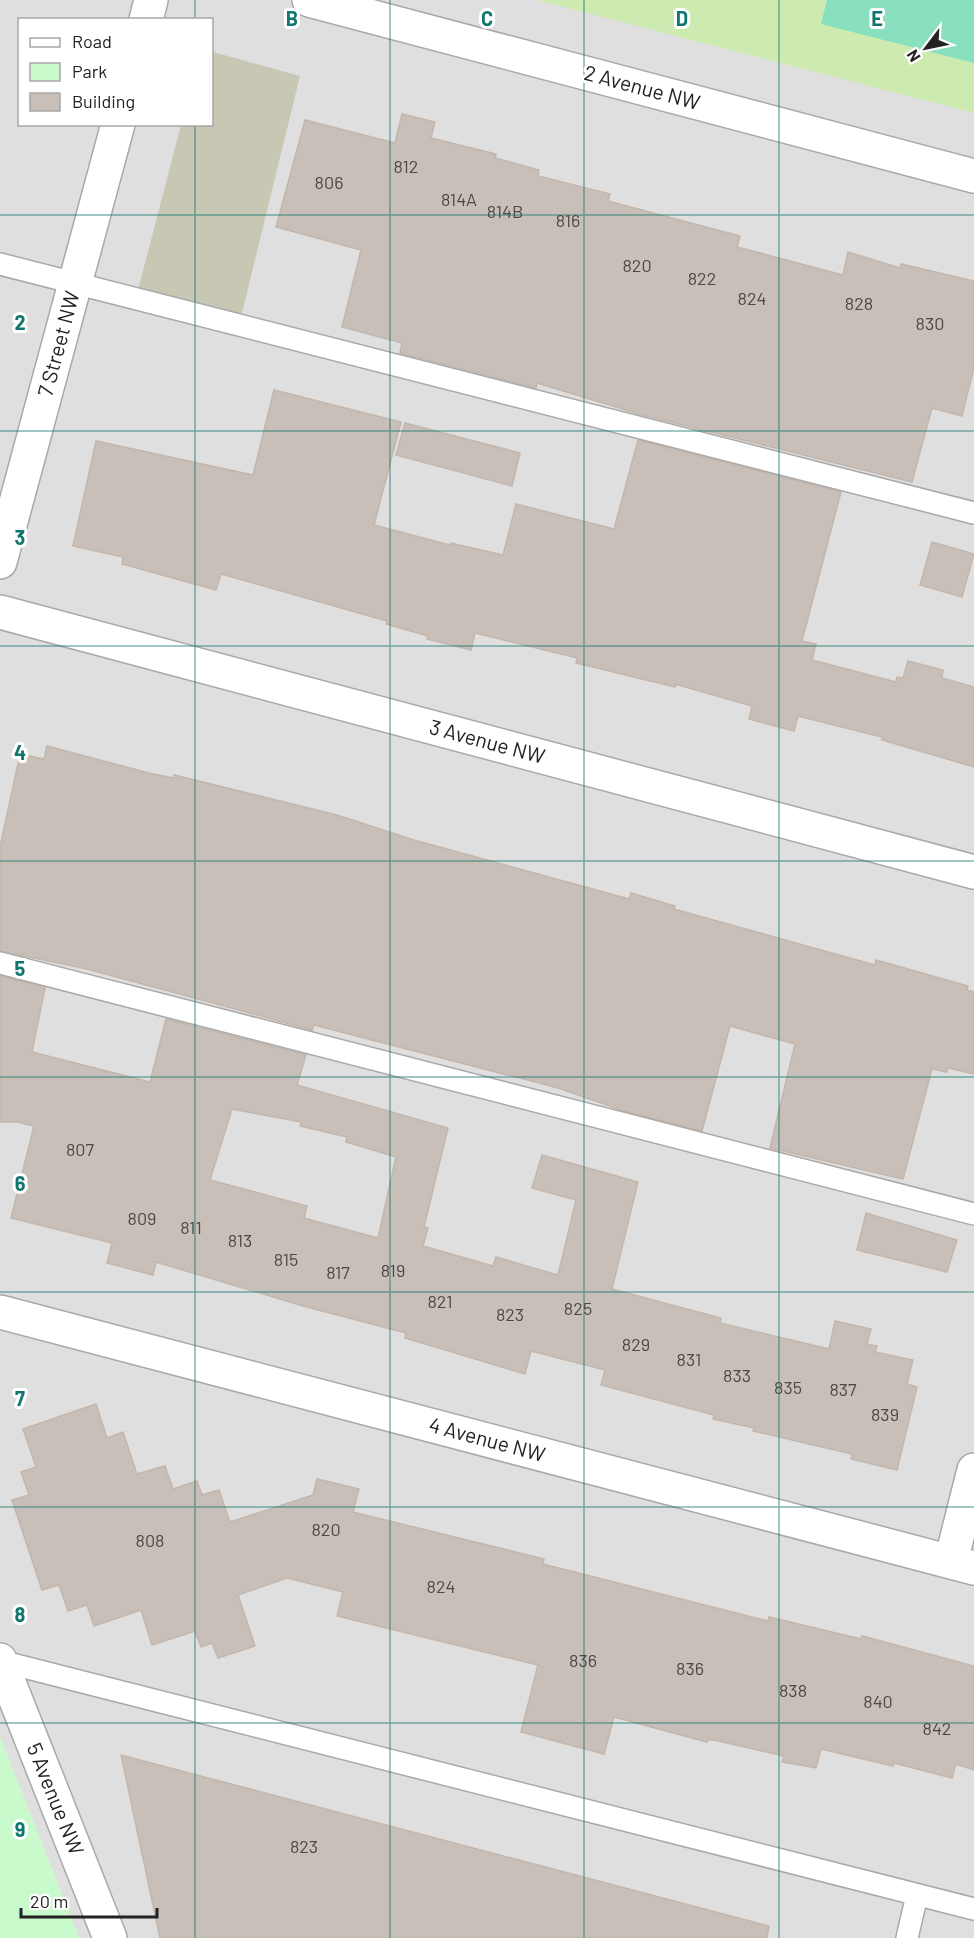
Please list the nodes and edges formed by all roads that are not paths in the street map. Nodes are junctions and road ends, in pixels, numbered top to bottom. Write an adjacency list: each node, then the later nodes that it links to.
1 (151, 0): 3 (street)
2 (309, 0): 5 (street, 2 Avenue NW)
3 (146, 18)
4 (117, 126): 7 (street, 7 Street NW)
5 (974, 176)
6 (0, 264): 7 (lane)
7 (75, 284): 8 (lane); 9 (street, 7 Street NW)
8 (974, 513)
9 (0, 562)
10 (0, 612): 11 (street, 3 Avenue NW)
11 (974, 872)
12 (0, 963): 13 (lane)
13 (974, 1214)
14 (0, 1312): 16 (street, 4 Avenue NW)
15 (974, 1470): 16 (street)
16 (962, 1564)
17 (0, 1661): 18 (lane); 20 (street, 5 Avenue NW)
18 (917, 1895): 19 (lane); 21 (lane)
19 (974, 1909)
20 (110, 1938)
21 (907, 1938)

